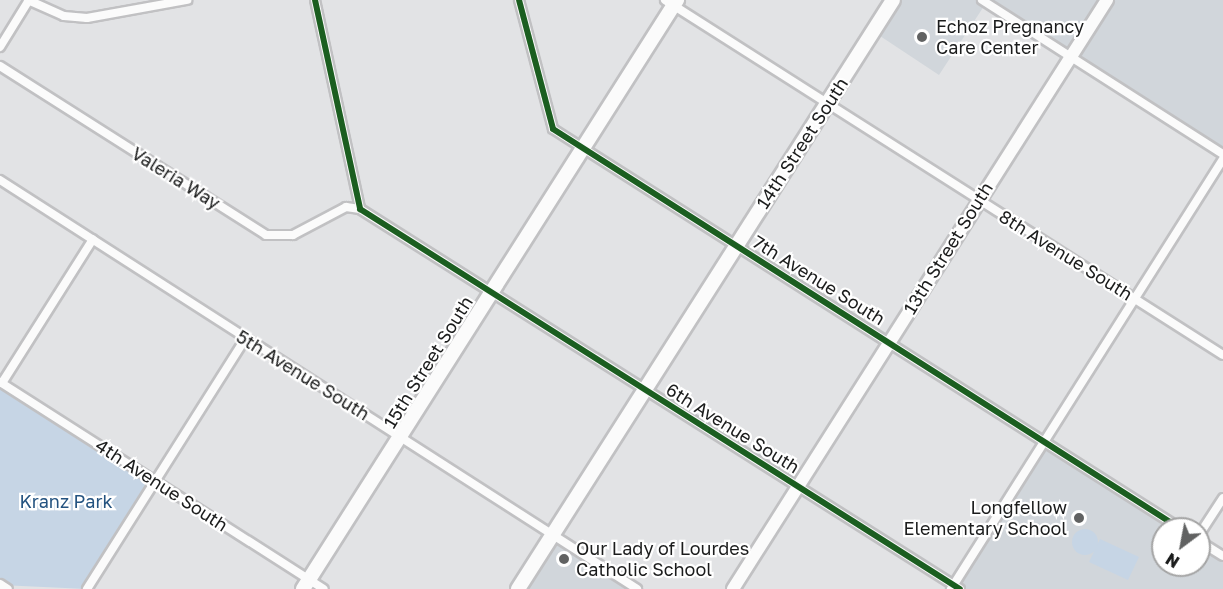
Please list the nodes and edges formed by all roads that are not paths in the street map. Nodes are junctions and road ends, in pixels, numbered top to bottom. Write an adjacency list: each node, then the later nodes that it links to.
1 (29, 0): 2 (street); 9 (street)
2 (187, 0)
3 (315, 0): 18 (street)
4 (519, 0): 13 (street, 7th Avenue South)
5 (894, 0): 12 (main road, 14th Street South)
6 (982, 0): 10 (street)
7 (1107, 0): 10 (street, 13th Street South)
8 (672, 2): 12 (street, 8th Avenue South); 13 (main road, 15th Street South)
9 (0, 47)
10 (1071, 57): 14 (street); 17 (street, 13th Street South)
11 (0, 66): 18 (street, Valeria Way)
12 (827, 104): 17 (street, 8th Avenue South); 20 (main road, 14th Street South)
13 (581, 147): 20 (street, 7th Avenue South); 21 (main road, 15th Street South)
14 (1223, 153)
15 (1223, 159): 22 (street)
16 (0, 180): 19 (street, 5th Avenue South)
17 (979, 200): 22 (street, 8th Avenue South); 24 (street, 13th Street South)
18 (360, 209): 21 (street, 6th Avenue South)
19 (93, 239): 23 (street, 5th Avenue South); 26 (street)
20 (736, 245): 24 (street, 7th Avenue South); 27 (main road, 14th Street South)
21 (490, 292): 27 (street, 6th Avenue South); 28 (main road, 15th Street South)
22 (1134, 298): 25 (street, 8th Avenue South); 29 (street)
23 (245, 339): 28 (street, 5th Avenue South); 30 (street)
24 (888, 343): 29 (street, 7th Avenue South); 31 (street, 13th Street South)
25 (1223, 355)
26 (1, 382): 30 (street, 4th Avenue South)
27 (644, 390): 31 (street, 6th Avenue South); 35 (main road, 14th Street South)
28 (400, 435): 35 (street, 5th Avenue South); 37 (main road, 15th Street South)
29 (1043, 442): 33 (street, 7th Avenue South); 38 (street)
30 (155, 480): 37 (street, 4th Avenue South); 40 (street)
31 (798, 487): 38 (street, 6th Avenue South); 44 (street, 13th Street South)
32 (1223, 498): 34 (street)
33 (1162, 517)
34 (1211, 517)
35 (552, 535): 42 (main road, 14th Street South); 43 (street, 5th Avenue South)
36 (0, 584): 39 (street)
37 (306, 584): 41 (street, 4th Avenue South)
38 (954, 588)
39 (8, 589)
40 (87, 589)
41 (324, 589)
42 (518, 589)
43 (637, 589)
44 (733, 589)

